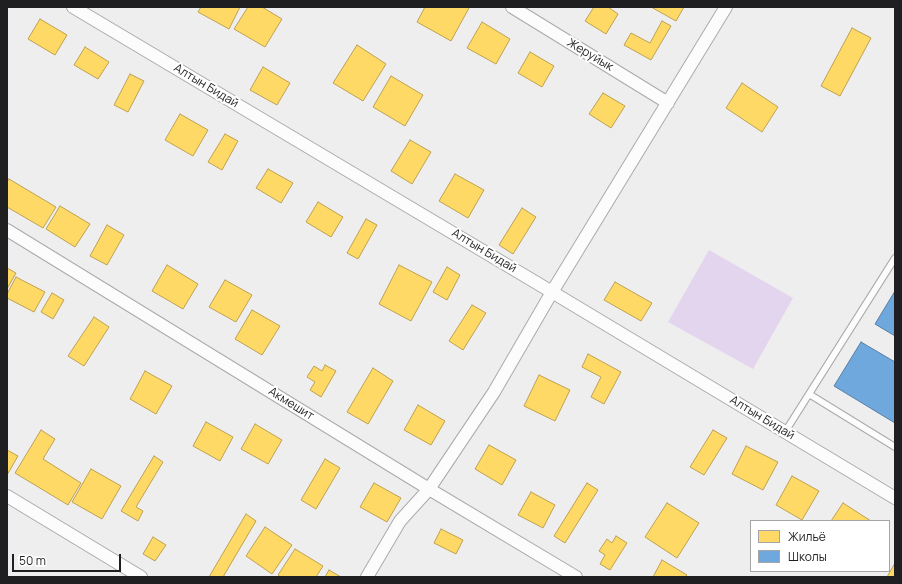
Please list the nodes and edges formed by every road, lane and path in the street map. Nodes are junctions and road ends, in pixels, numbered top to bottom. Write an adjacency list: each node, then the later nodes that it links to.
1 (73, 7): 7 (street, Алтын Бидай)
2 (512, 7): 4 (street, Жеруйык)
3 (726, 7): 4 (street)
4 (668, 103): 7 (street)
5 (7, 230): 11 (street, Акмешит)
6 (895, 258): 8 (lane)
7 (552, 292): 9 (street, Алтын Бидай); 11 (street)
8 (809, 394): 9 (lane); 10 (lane)
9 (785, 432): 13 (street, Алтын Бидай)
10 (895, 447)
11 (429, 489): 15 (street); 16 (street, Акмешит)
12 (7, 496): 14 (street)
13 (895, 498)
14 (141, 577)
15 (367, 577)
16 (576, 577)

